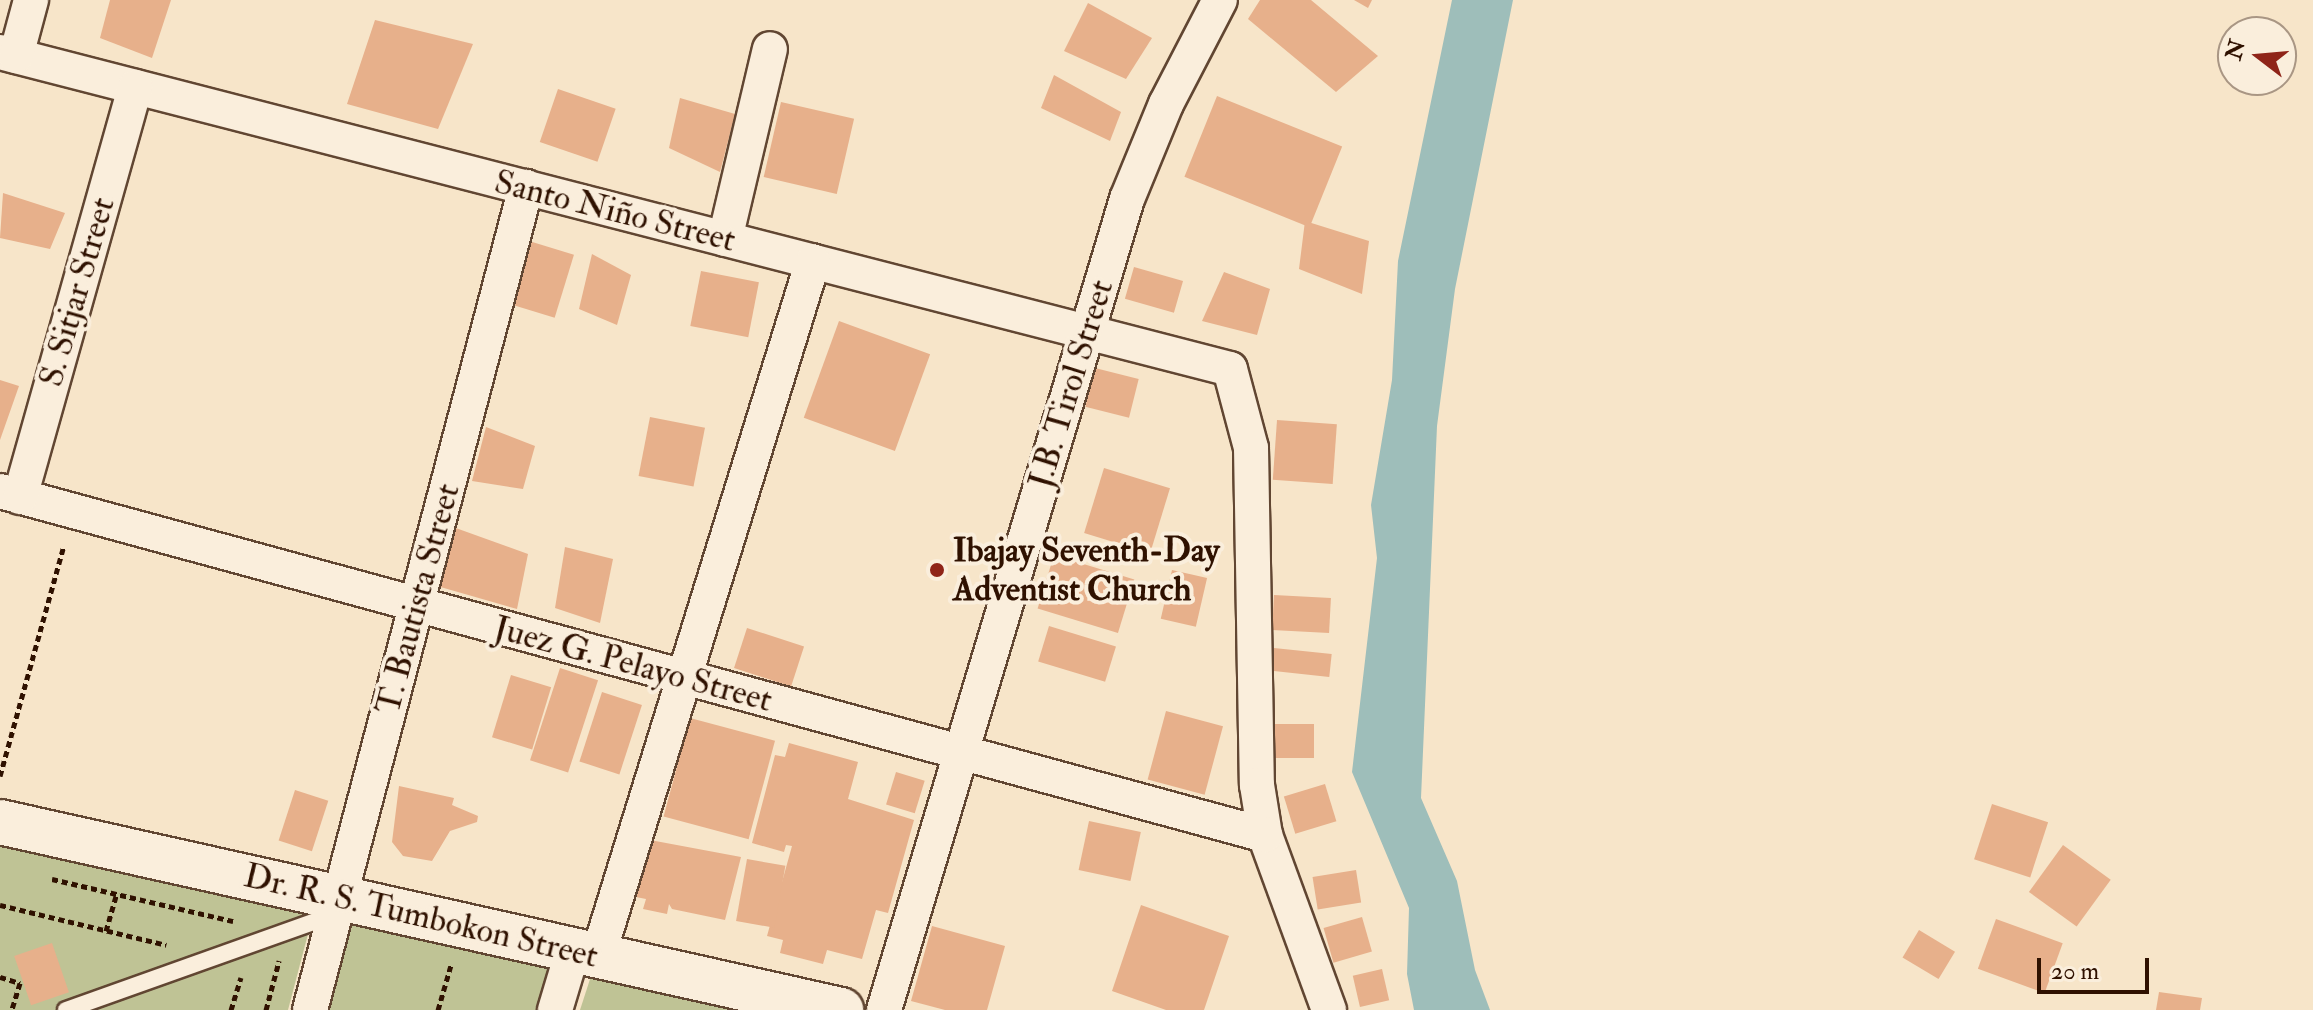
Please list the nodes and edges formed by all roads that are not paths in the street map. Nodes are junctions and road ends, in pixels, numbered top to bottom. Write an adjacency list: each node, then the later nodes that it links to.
1 (31, 0): 4 (street)
2 (1220, 0): 9 (street, J.B. Tirol Street)
3 (770, 49): 7 (street)
4 (8, 54): 5 (street, Santo Niño Street)
5 (135, 87): 6 (street, Santo Niño Street); 10 (street, S. Sitjar Street)
6 (526, 187): 7 (street, Santo Niño Street); 11 (street, T. Bautista Street)
7 (725, 239): 8 (street, Santo Niño Street)
8 (813, 261): 9 (street, Santo Niño Street); 12 (street)
9 (1086, 332): 13 (street, J.B. Tirol Street); 15 (street, Santo Niño Street)
10 (10, 494): 11 (street, Juez G. Pelayo Street)
11 (416, 605): 12 (street, Juez G. Pelayo Street); 16 (street, T. Bautista Street)
12 (684, 678): 13 (street, Juez G. Pelayo Street); 17 (street)
13 (962, 753): 15 (street, Juez G. Pelayo Street); 22 (street, J.B. Tirol Street)
14 (0, 822): 16 (street, Dr. R. S. Tumbokon Street)
15 (1265, 835): 23 (street)
16 (338, 906): 17 (street, Dr. R. S. Tumbokon Street); 18 (lane); 19 (street, T. Bautista Street)
17 (586, 953): 20 (street); 21 (street, Dr. R. S. Tumbokon Street)
18 (66, 1010)
19 (310, 1010)
20 (555, 1010)
21 (841, 1010)
22 (884, 1010)
23 (1329, 1010)

